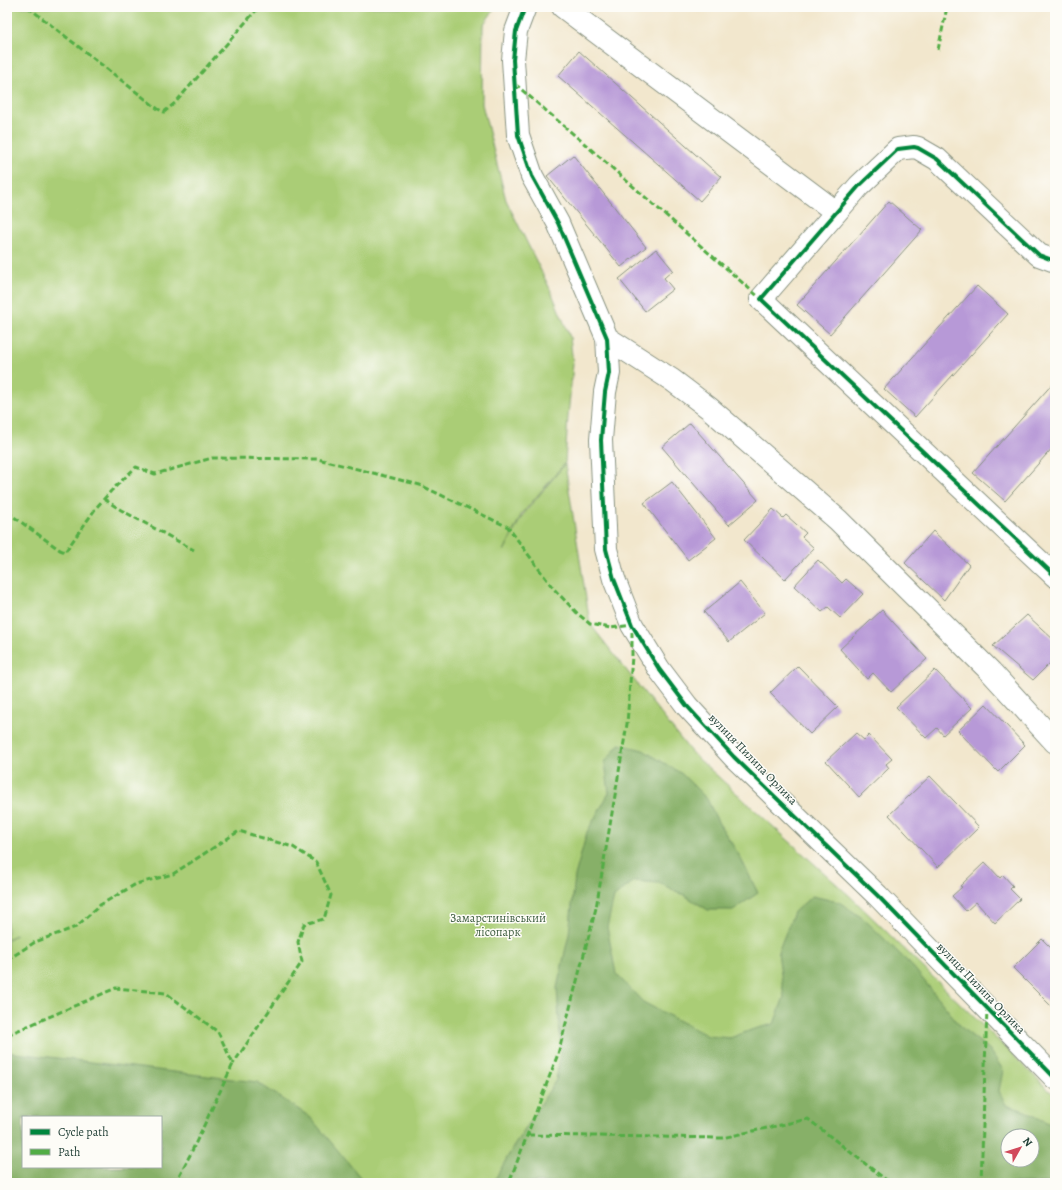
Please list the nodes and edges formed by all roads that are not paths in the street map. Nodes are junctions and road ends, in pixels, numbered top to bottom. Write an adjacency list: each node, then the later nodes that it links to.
1 (525, 7): 5 (street)
2 (563, 7): 3 (street)
3 (836, 212): 4 (street); 6 (street)
4 (1055, 261)
5 (607, 338): 7 (street); 8 (street, вулиця Пилипа Орлика)
6 (1055, 576)
7 (1055, 742)
8 (1055, 1078)

